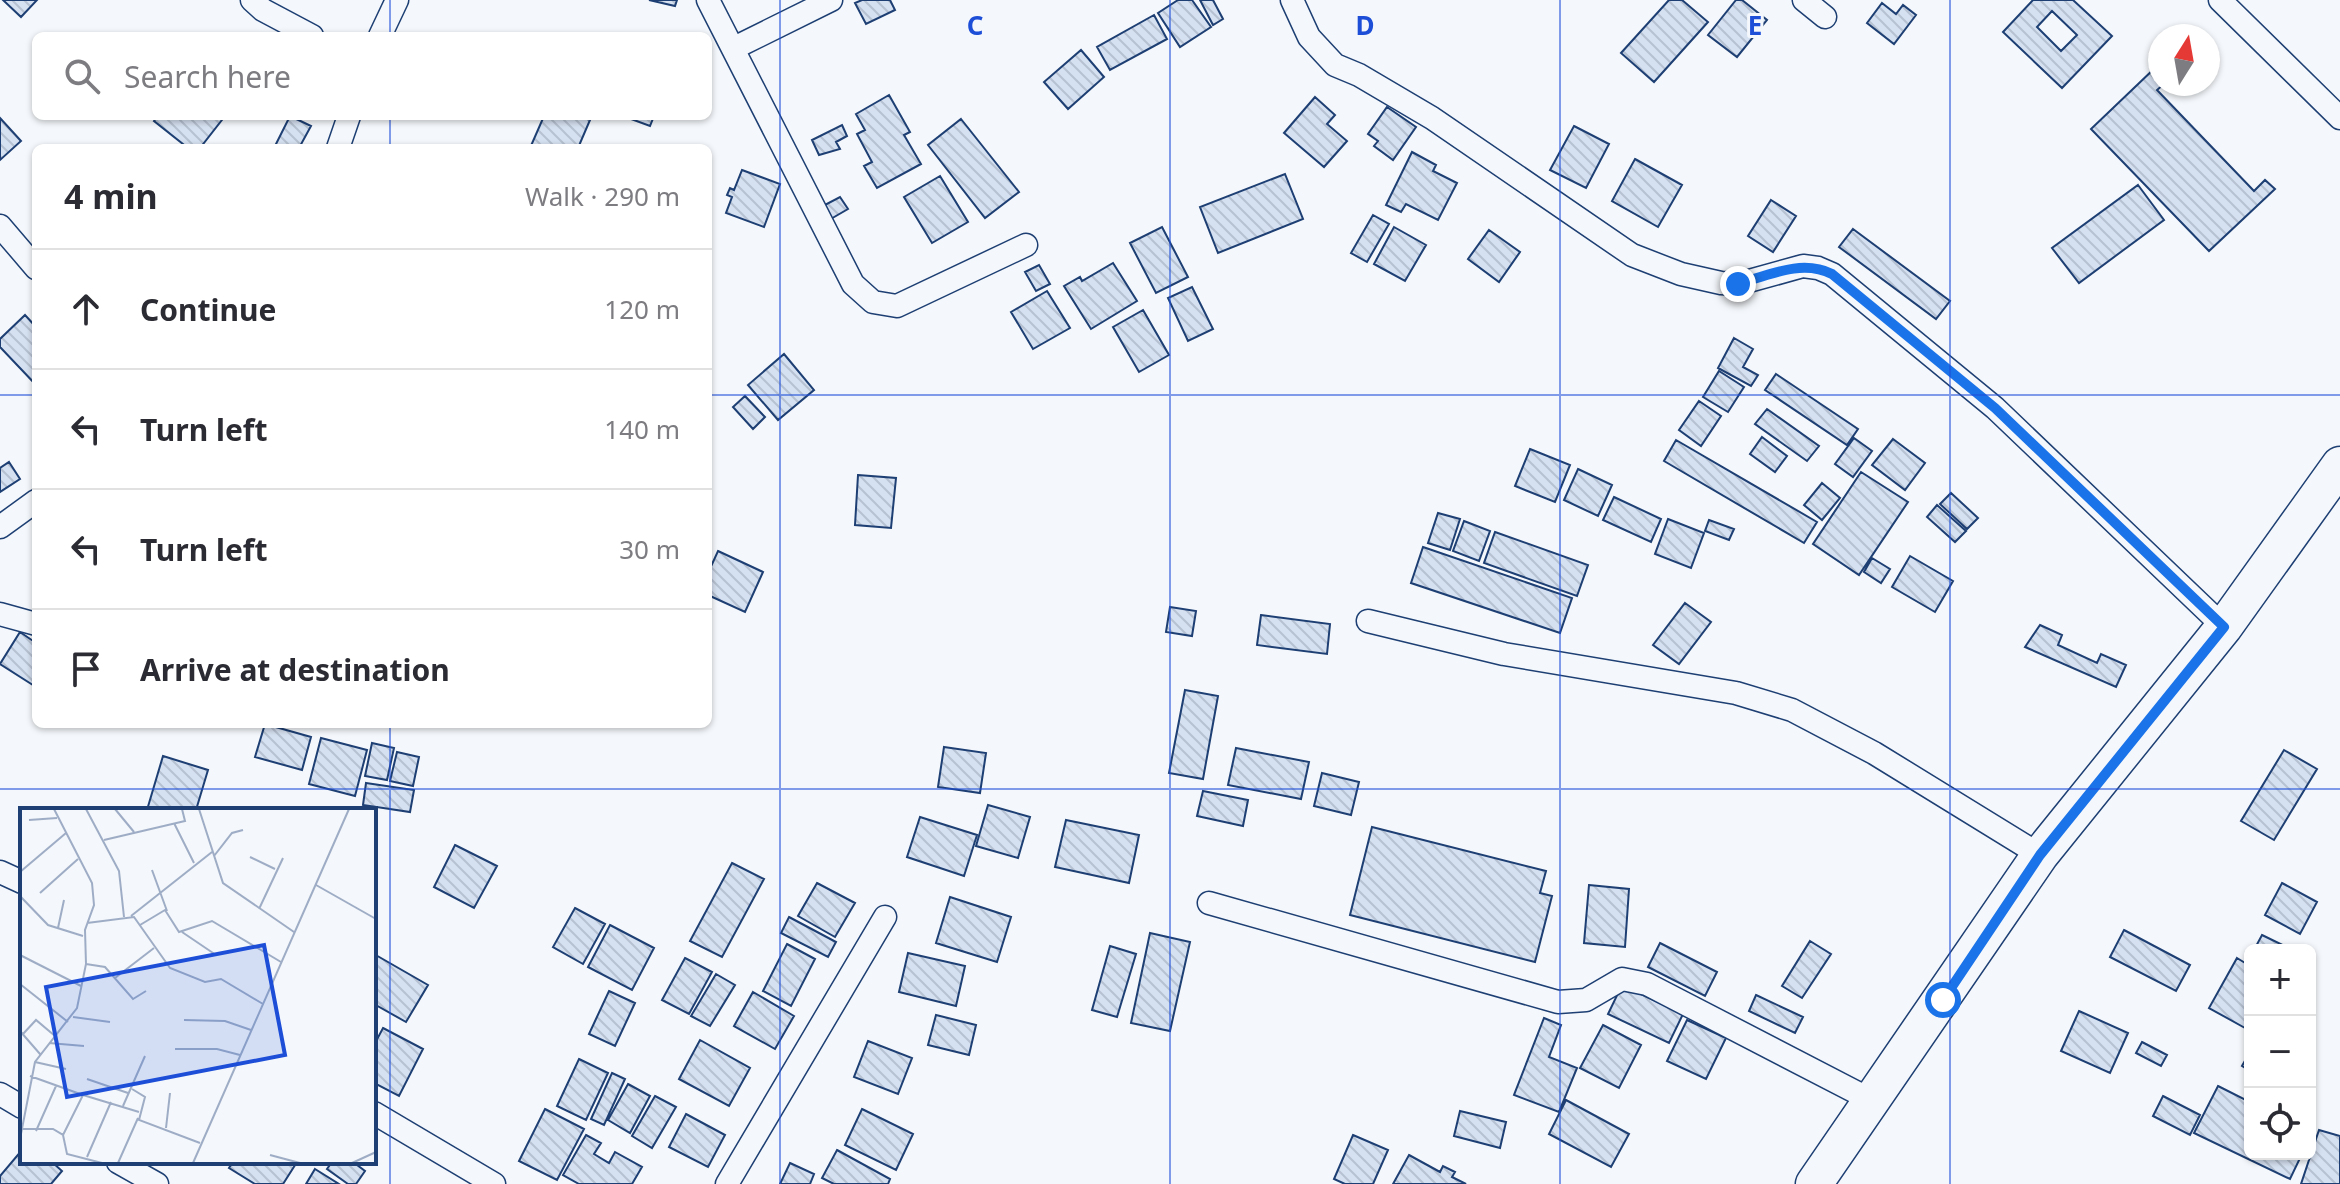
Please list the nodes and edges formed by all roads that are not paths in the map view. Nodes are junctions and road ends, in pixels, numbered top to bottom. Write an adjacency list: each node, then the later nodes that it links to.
1 (252, 0): 9 (street)
2 (397, 0): 10 (street)
3 (708, 0): 11 (street)
4 (831, 0): 11 (street)
5 (1292, 0): 24 (street)
6 (1804, 0): 8 (street)
7 (2220, 0): 12 (street)
8 (1825, 17)
9 (304, 32)
10 (382, 32)
11 (734, 48): 16 (street)
12 (2340, 118)
13 (348, 120): 14 (street)
14 (339, 144)
15 (0, 226): 17 (street)
16 (1026, 245)
17 (32, 263)
18 (2340, 465): 24 (main road)
19 (32, 504): 20 (street)
20 (0, 527)
21 (0, 614): 23 (street)
22 (1368, 621): 25 (street)
23 (32, 623)
24 (2224, 627): 25 (main road)
25 (2040, 855): 31 (main road)
26 (0, 872): 27 (street)
27 (20, 881)
28 (1209, 903): 31 (street)
29 (885, 917): 37 (street)
30 (0, 1094): 32 (street)
31 (1873, 1101): 38 (main road)
32 (20, 1106)
33 (376, 1114): 36 (street)
34 (122, 1164): 35 (street)
35 (157, 1184)
36 (494, 1184)
37 (727, 1184)
38 (1814, 1184)

